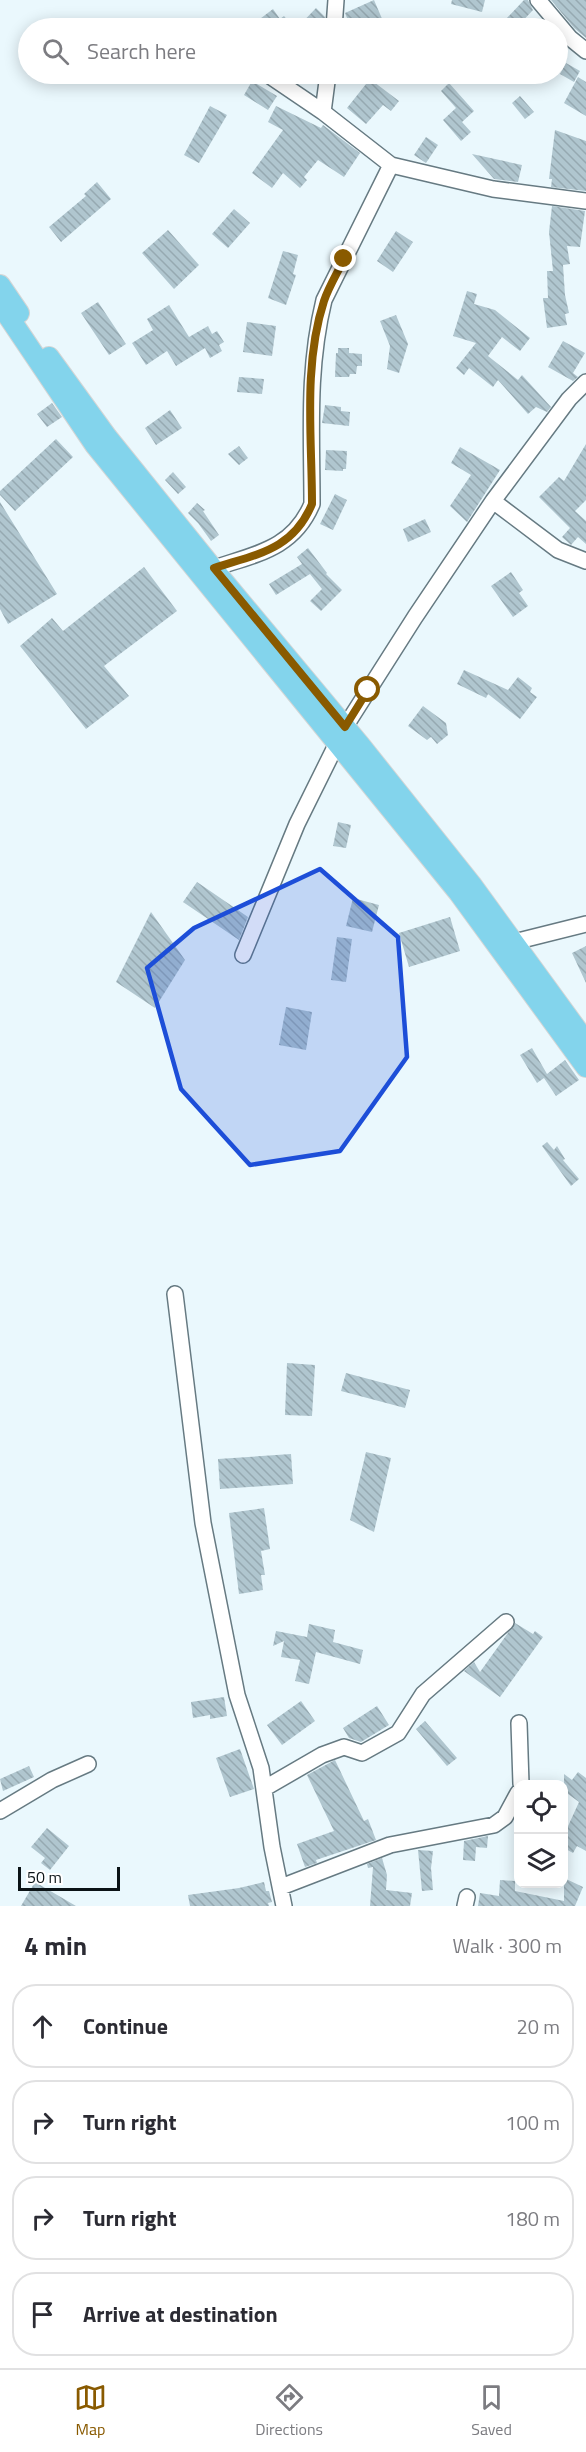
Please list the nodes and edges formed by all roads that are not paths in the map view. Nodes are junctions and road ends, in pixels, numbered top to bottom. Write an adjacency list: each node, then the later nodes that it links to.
1 (336, 0): 3 (street)
2 (538, 0): 4 (street)
3 (335, 18)
4 (553, 18)
5 (568, 36): 6 (street)
6 (586, 51)
7 (282, 84): 9 (street)
8 (327, 84): 9 (street)
9 (323, 112): 10 (street)
10 (391, 165): 11 (street); 16 (street)
11 (586, 201)
12 (0, 291): 16 (main road); 17 (main road)
13 (586, 382): 14 (street)
14 (493, 501): 15 (street); 17 (street)
15 (586, 561)
16 (214, 568): 17 (main road)
17 (341, 734): 19 (main road); 20 (street); 22 (main road)
18 (586, 924): 19 (street)
19 (514, 942): 21 (main road)
20 (243, 956)
21 (586, 1042)
22 (586, 1067)
23 (175, 1294): 28 (street)
24 (506, 1622): 28 (street)
25 (519, 1723): 27 (street)
26 (88, 1764): 30 (street)
27 (521, 1780)
28 (265, 1788): 31 (street)
29 (514, 1801): 31 (street)
30 (0, 1811)
31 (281, 1887): 32 (street)
32 (284, 1906)

